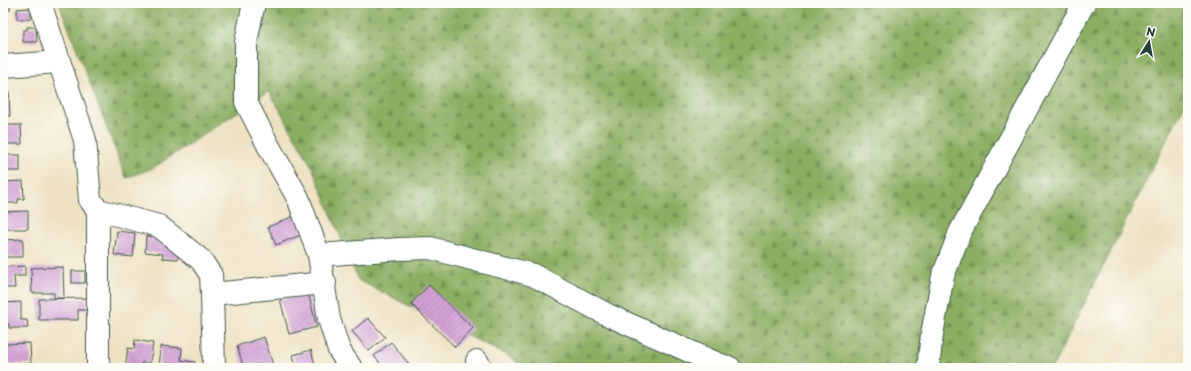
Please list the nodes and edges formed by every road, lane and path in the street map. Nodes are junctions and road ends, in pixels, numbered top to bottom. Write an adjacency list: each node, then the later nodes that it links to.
1 (40, 3): 4 (street)
2 (254, 3): 7 (street)
3 (1084, 3): 14 (street)
4 (59, 62): 5 (street); 6 (street)
5 (3, 66)
6 (98, 210): 9 (street); 10 (street)
7 (319, 255): 8 (street); 13 (street)
8 (325, 283): 9 (street); 12 (street)
9 (212, 294): 11 (street)
10 (98, 368)
11 (214, 368)
12 (351, 368)
13 (730, 368)
14 (928, 368)

